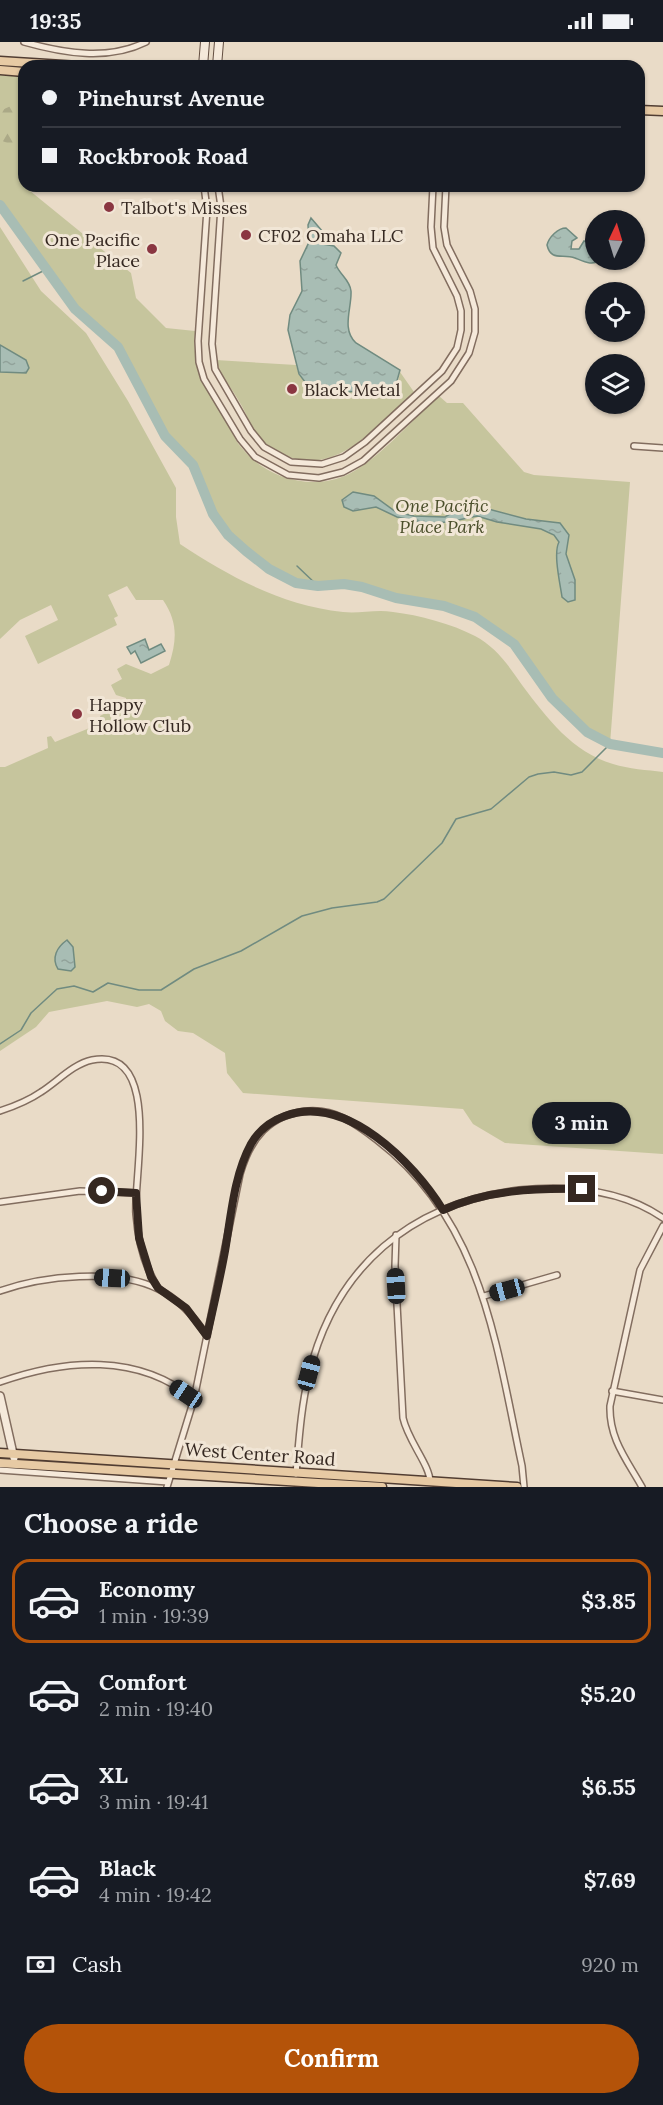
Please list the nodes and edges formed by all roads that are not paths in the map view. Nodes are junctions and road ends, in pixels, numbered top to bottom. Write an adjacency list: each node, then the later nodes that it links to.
1 (24, 42): 2 (street)
2 (146, 42)
3 (205, 42): 5 (main road)
4 (219, 42): 6 (main road)
5 (204, 60)
6 (218, 60)
7 (0, 61): 8 (main road)
8 (18, 62)
9 (0, 70): 10 (main road)
10 (18, 72)
11 (645, 110): 12 (main road)
12 (663, 111)
13 (205, 192): 16 (street)
14 (219, 192): 15 (street)
15 (433, 192)
16 (446, 192)
17 (634, 446): 18 (street)
18 (663, 448)
19 (0, 1111): 20 (street)
20 (136, 1193): 21 (street); 27 (street)
21 (0, 1202)
22 (443, 1210): 23 (street); 25 (street); 29 (street); 30 (street)
23 (663, 1218)
24 (663, 1226): 32 (street)
25 (396, 1235): 42 (street); 44 (street)
26 (557, 1275): 29 (street)
27 (158, 1288): 28 (street); 30 (street)
28 (0, 1291)
29 (484, 1296): 49 (street)
30 (207, 1336): 34 (street)
31 (0, 1382): 34 (street)
32 (612, 1392): 35 (street); 50 (street)
33 (0, 1396): 37 (street)
34 (194, 1399): 40 (street)
35 (663, 1400)
36 (0, 1453): 37 (main road, West Center Road)
37 (14, 1454): 39 (street); 40 (main road, West Center Road)
38 (0, 1463): 39 (main road, West Center Road)
39 (15, 1464): 43 (main road, West Center Road)
40 (174, 1465): 42 (main road, West Center Road); 43 (street)
41 (0, 1470): 43 (street)
42 (296, 1473): 44 (main road, West Center Road)
43 (169, 1481): 45 (main road, West Center Road)
44 (430, 1482): 48 (main road, West Center Road)
45 (257, 1483): 46 (main road, West Center Road)
46 (373, 1487): 47 (main road, West Center Road)
47 (382, 1487)
48 (517, 1487)
49 (524, 1487)
50 (642, 1487)

